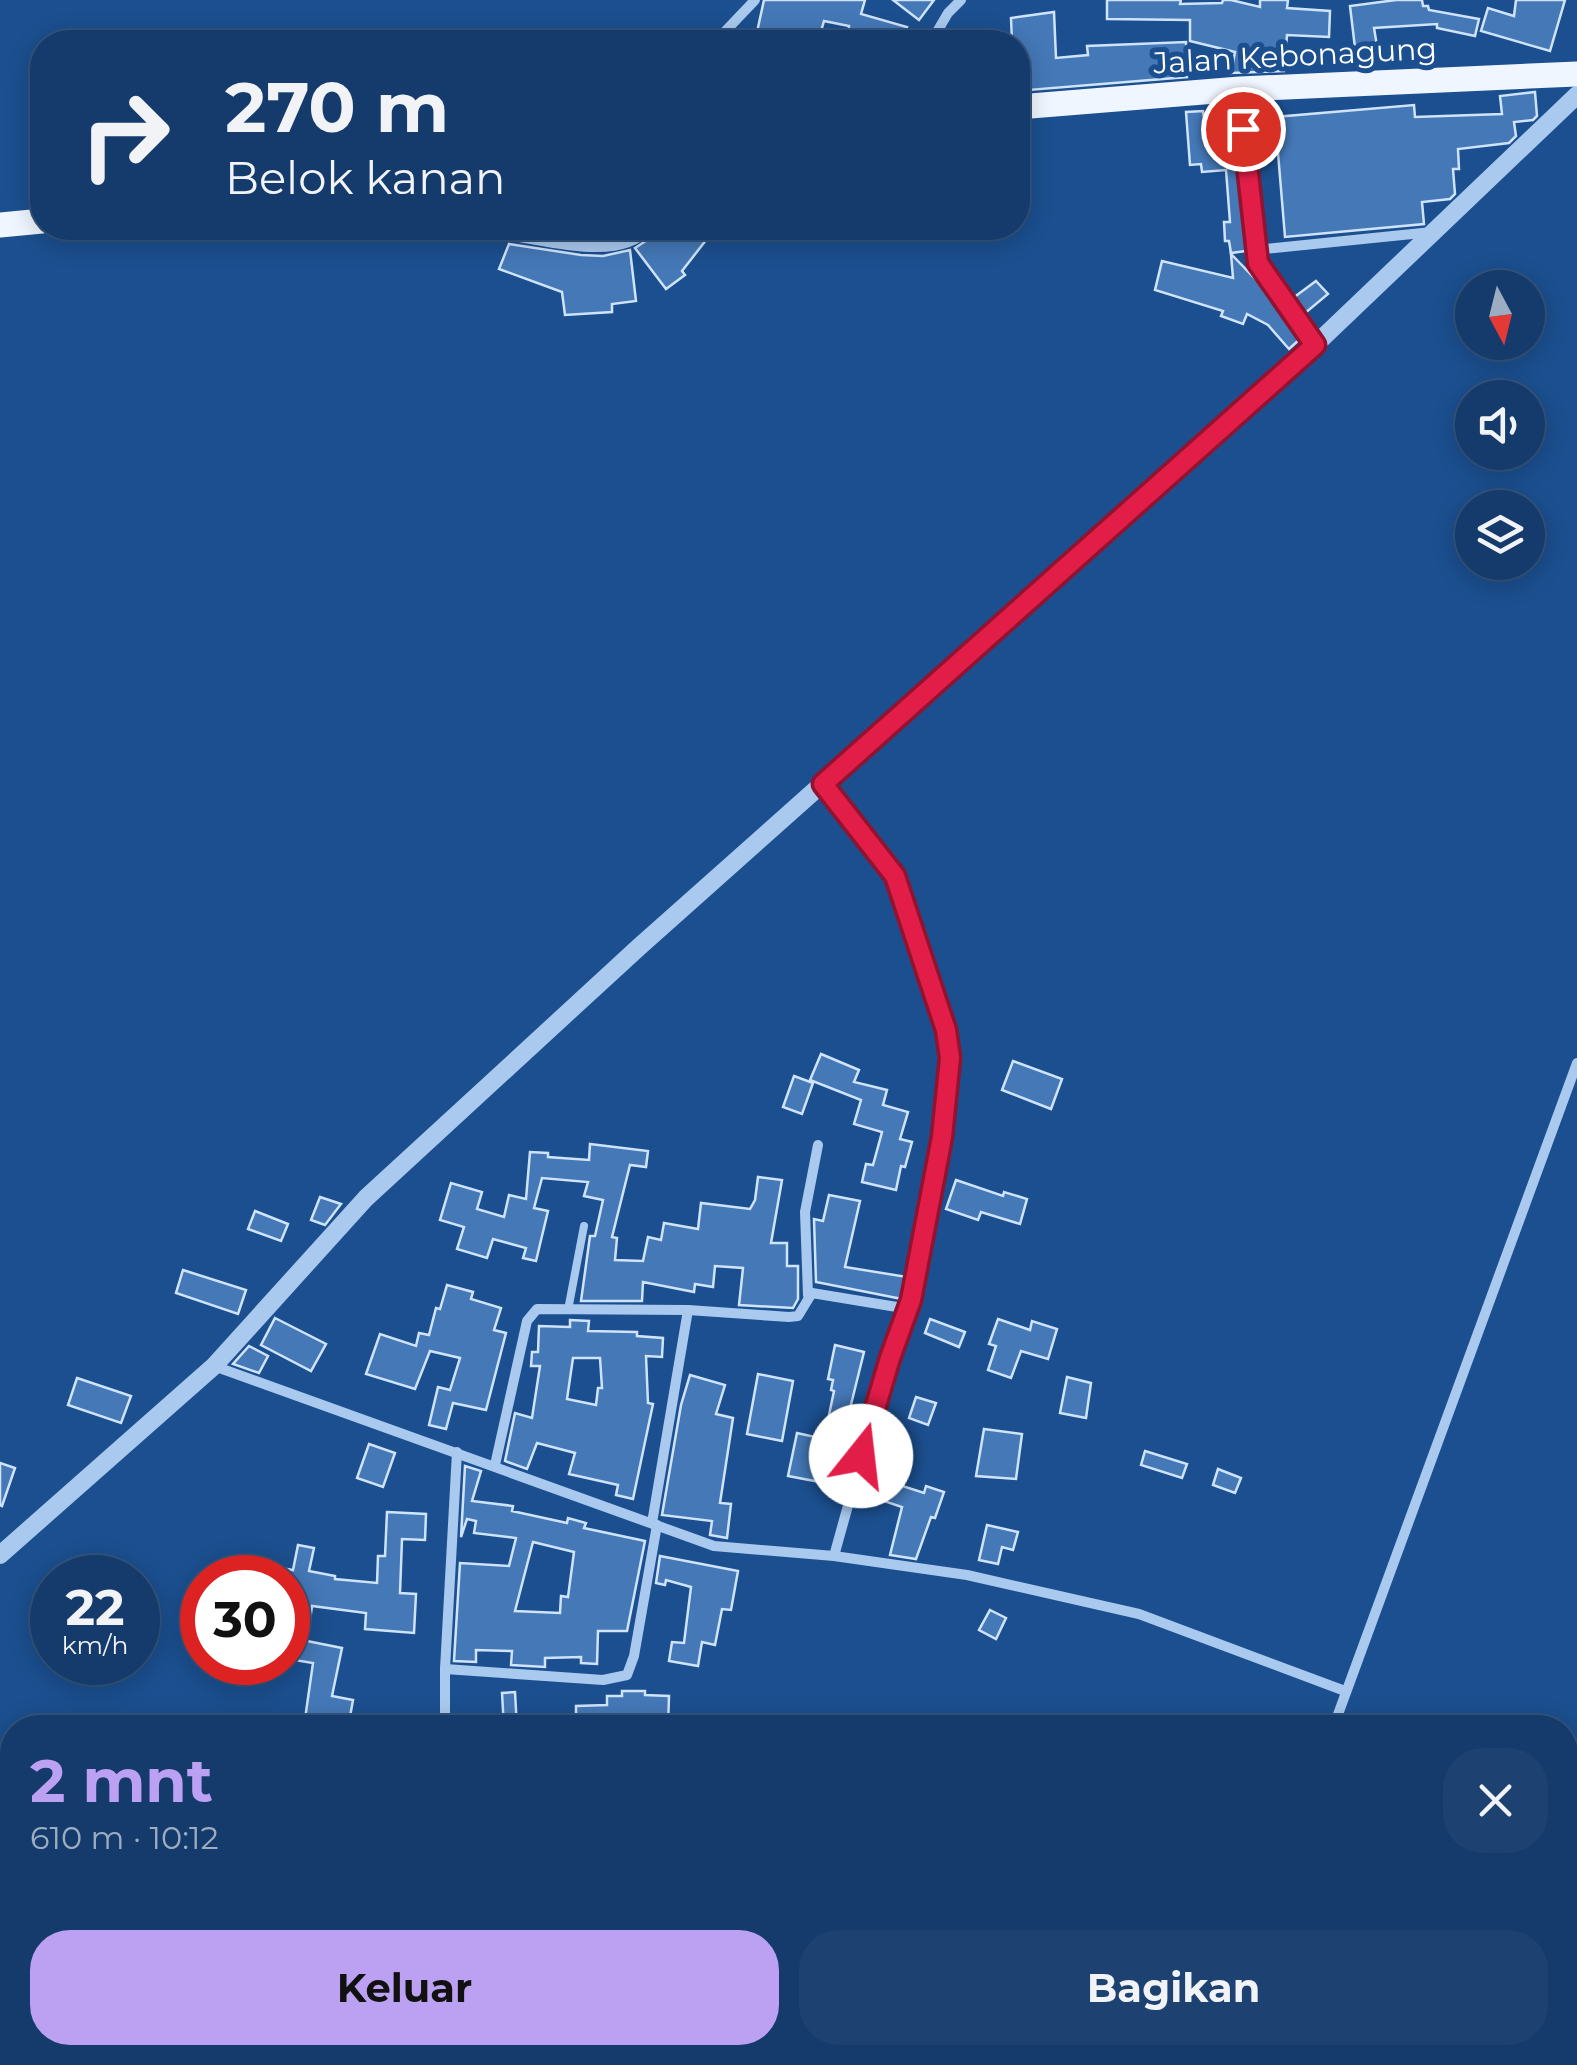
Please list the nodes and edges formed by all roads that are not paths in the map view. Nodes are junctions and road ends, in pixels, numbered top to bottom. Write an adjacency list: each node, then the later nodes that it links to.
1 (755, 0): 3 (street)
2 (961, 0): 4 (street)
3 (726, 30)
4 (938, 30)
5 (1577, 74): 6 (main road, Jalan Kebonagung)
6 (1240, 90): 8 (main road, Jalan Kebonagung); 14 (street)
7 (1577, 95): 11 (street)
8 (1030, 106)
9 (30, 222): 10 (main road)
10 (0, 225)
11 (1434, 232): 14 (street); 15 (street)
12 (550, 240): 13 (street)
13 (636, 240)
14 (1255, 250): 15 (street)
15 (1315, 345): 16 (street)
16 (823, 784): 21 (street); 24 (street)
17 (1577, 1063): 31 (street)
18 (818, 1144): 20 (street)
19 (584, 1226): 22 (lane)
20 (808, 1295): 21 (street); 23 (street)
21 (909, 1309): 29 (street)
22 (568, 1310): 23 (street); 26 (street)
23 (688, 1310): 27 (street)
24 (214, 1366): 25 (street); 28 (street)
25 (457, 1452): 26 (street); 30 (street)
26 (495, 1466): 27 (street)
27 (655, 1524): 29 (street); 30 (street)
28 (0, 1554)
29 (834, 1556): 31 (street)
30 (445, 1669): 32 (street)
31 (1346, 1691): 33 (street)
32 (446, 1715)
33 (1338, 1715)

